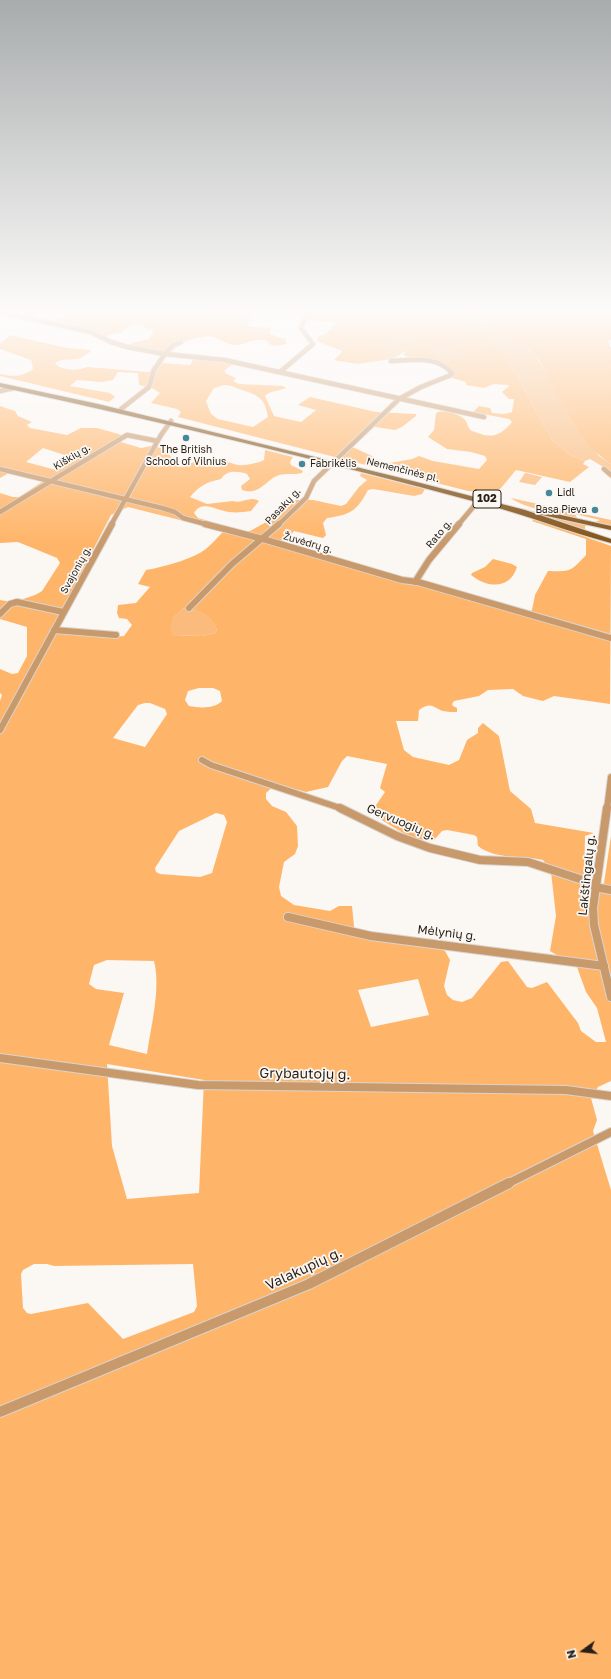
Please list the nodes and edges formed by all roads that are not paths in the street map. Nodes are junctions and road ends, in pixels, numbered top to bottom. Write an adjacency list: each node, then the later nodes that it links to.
1 (35, 387): 7 (main road, Nemenčinės pl. / 102)
2 (148, 387): 7 (street)
3 (348, 387): 6 (street)
4 (420, 387): 6 (street, Pasakų g.)
5 (0, 388): 9 (main road, Nemenčinės pl. / 102)
6 (399, 399): 8 (street); 11 (street, Pasakų g.)
7 (121, 408): 9 (main road, Nemenčinės pl. / 102)
8 (484, 417)
9 (170, 422): 10 (street, Svajonių g.); 11 (main road, Nemenčinės pl. / 102)
10 (157, 441): 15 (street, Kiškių g.); 16 (street, Svajonių g.)
11 (334, 462): 17 (main road, Nemenčinės pl. / 102); 19 (main road, Nemenčinės pl. / 102); 22 (street, Pasakų g.)
12 (0, 468): 15 (street, Žuvėdrų g.)
13 (604, 469): 14 (street)
14 (611, 475)
15 (49, 482): 16 (street, Žuvėdrų g.); 18 (street, Kiškių g.)
16 (125, 499): 22 (street, Žuvėdrų g.); 26 (street, Svajonių g.)
17 (479, 500): 21 (main road, Nemenčinės pl. / 102); 24 (street, Rato g.)
18 (0, 512)
19 (598, 525): 20 (main road, Nemenčinės pl. / 102); 21 (main road)
20 (611, 528)
21 (593, 535): 23 (main road, Nemenčinės pl. / 102)
22 (263, 539): 24 (street, Žuvėdrų g.); 25 (street, Pasakų g.)
23 (611, 541)
24 (415, 582): 30 (street, Žuvėdrų g.)
25 (189, 608)
26 (63, 612): 27 (street); 28 (street, Svajonių g.)
27 (0, 614)
28 (54, 630): 29 (street); 31 (street, Svajonių g.)
29 (116, 634)
30 (611, 638)
31 (0, 730)
32 (202, 760): 34 (street, Gervuogių g.)
33 (611, 777): 34 (street, Lakštingalų g.)
34 (595, 886): 35 (street, Gervuogių g.); 37 (street, Lakštingalų g.)
35 (611, 890)
36 (288, 917): 37 (street, Mėlynių g.)
37 (604, 966): 38 (street, Lakštingalų g.)
38 (611, 997)
39 (0, 1058): 40 (street, Grybautojų g.)
40 (611, 1096)
41 (611, 1132): 42 (street, Valakupių g.)
42 (0, 1412)

